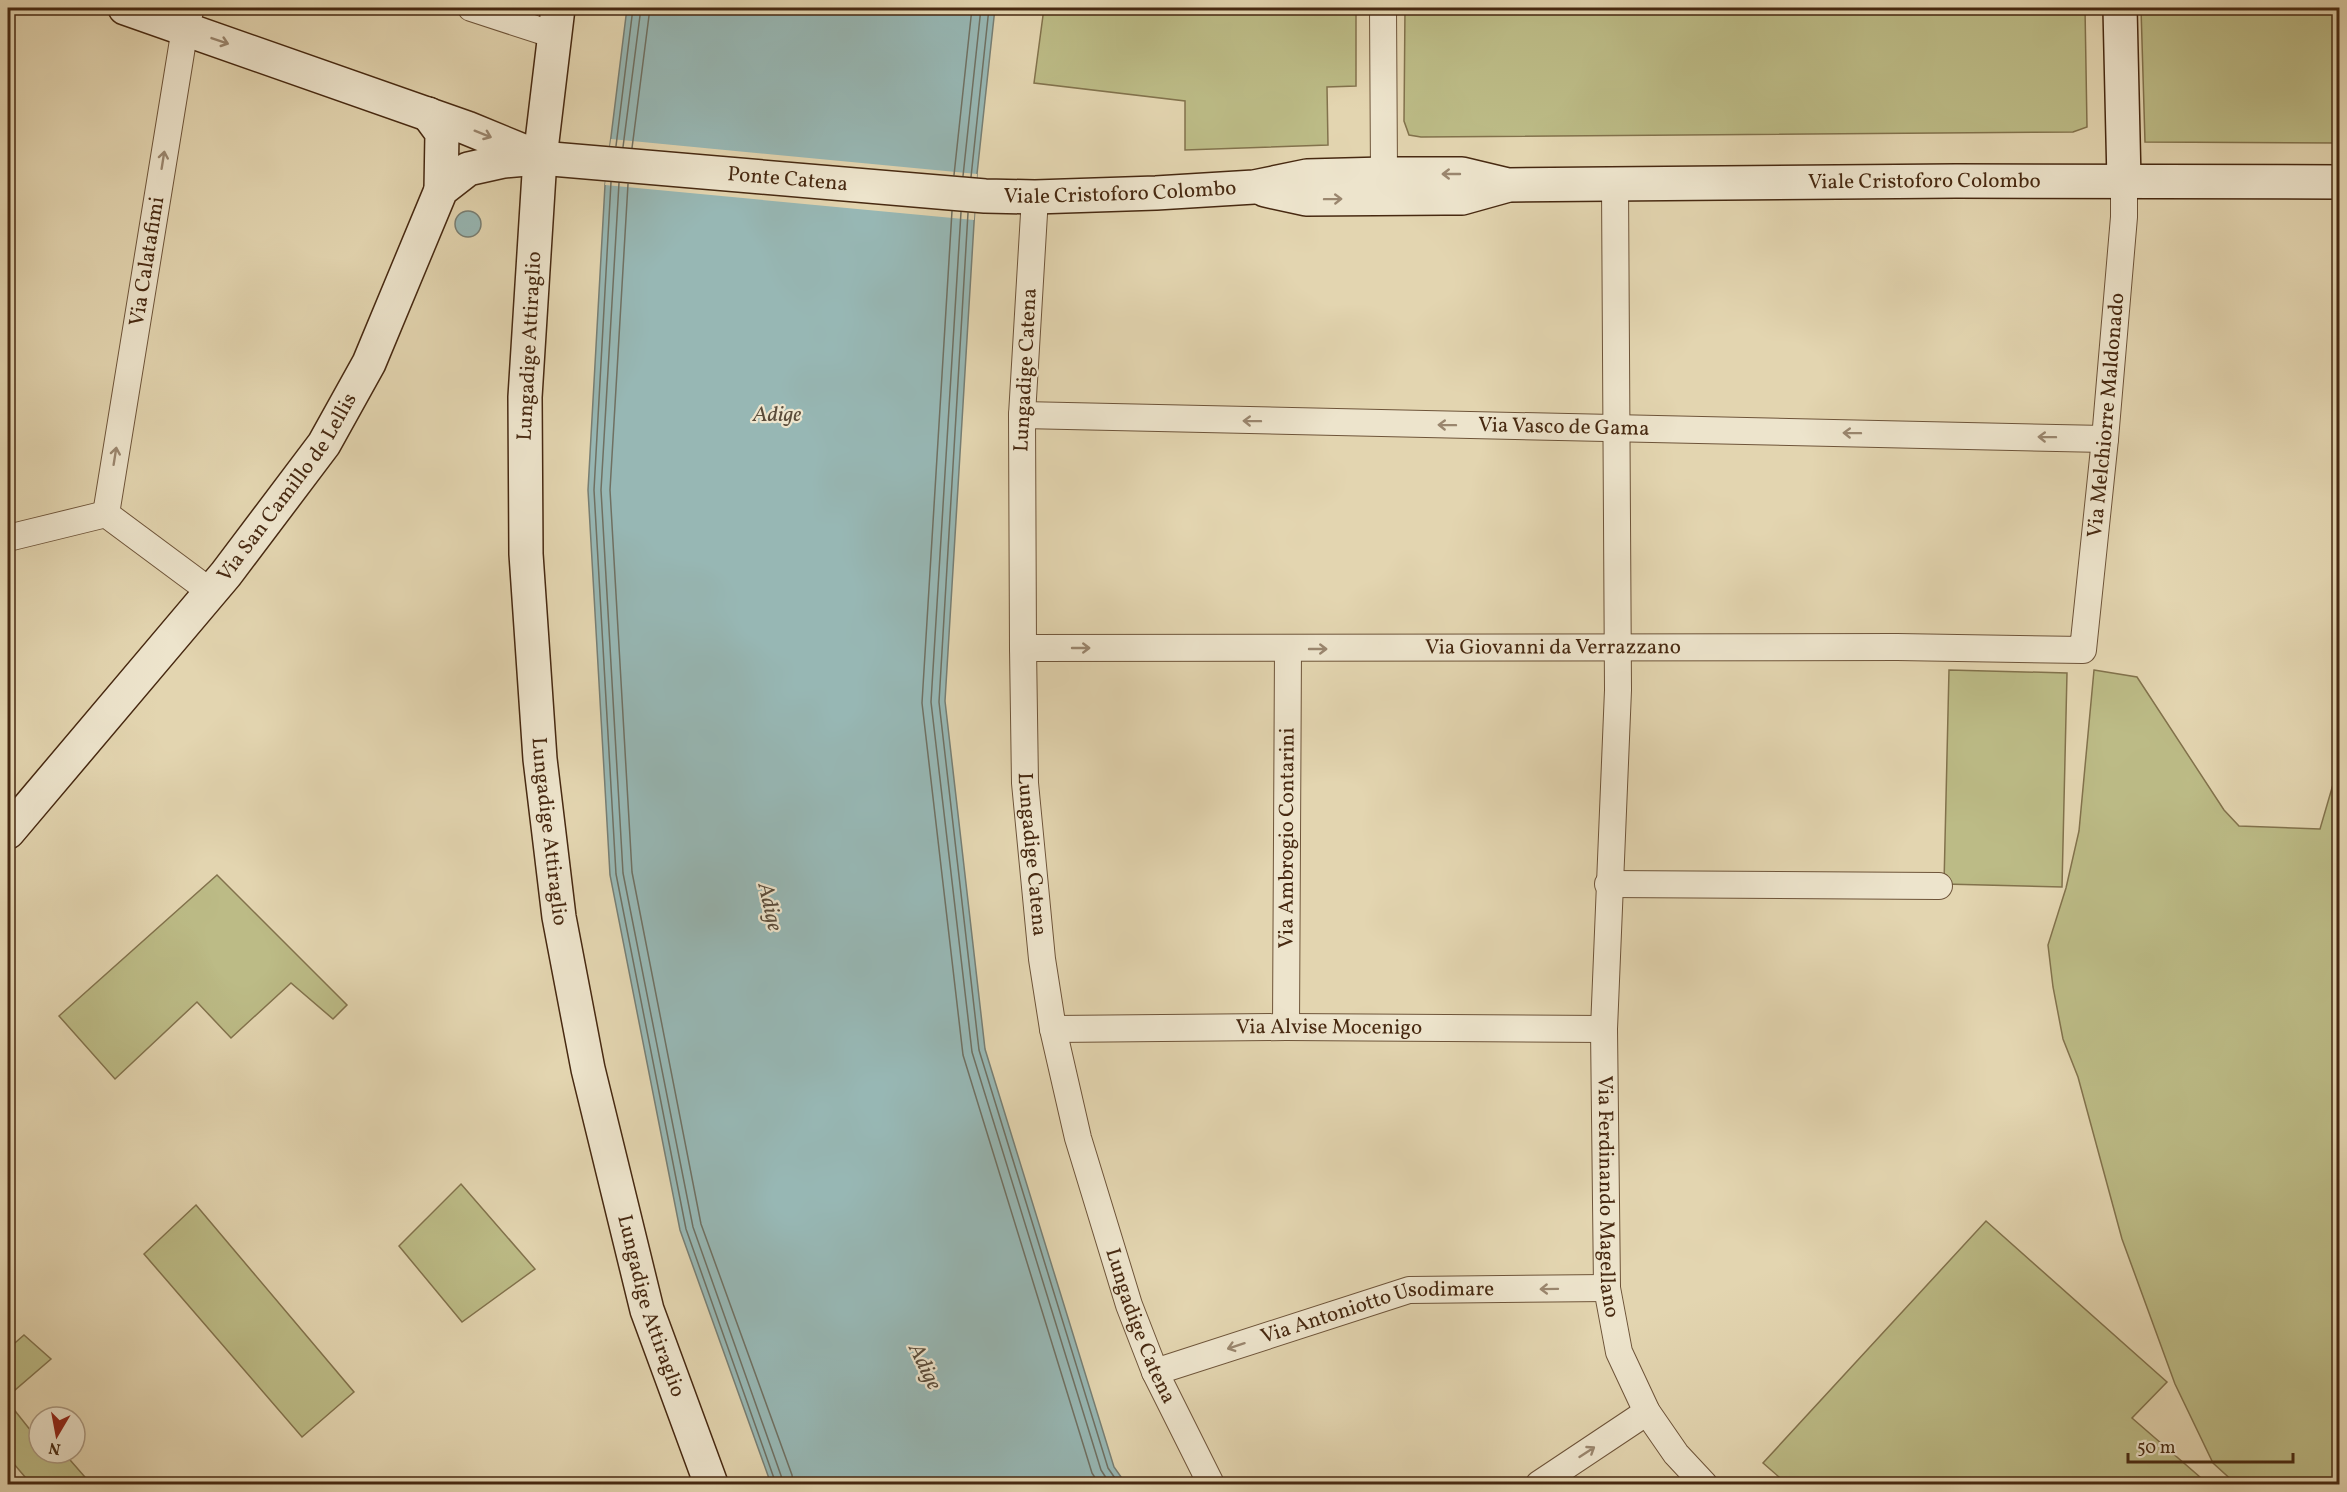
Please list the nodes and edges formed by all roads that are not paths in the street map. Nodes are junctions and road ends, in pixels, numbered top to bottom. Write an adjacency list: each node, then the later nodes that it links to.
1 (125, 8): 5 (street)
2 (471, 8): 6 (street)
3 (1383, 8): 9 (street)
4 (2120, 8): 10 (street)
5 (188, 18): 7 (street, one-way to 7); 21 (street, Via Calatafimi, one-way to 5)
6 (556, 21): 8 (street, Lungadige Attiraglio)
7 (428, 114): 8 (street, one-way to 8); 15 (street)
8 (540, 158): 15 (street, Via San Camillo de Lellis); 16 (street, Ponte Catena); 37 (street, Lungadige Attiraglio)
9 (1384, 174): 12 (street, Viale Cristoforo Colombo, one-way to 9); 14 (street, Viale Cristoforo Colombo)
10 (2124, 181): 11 (street, Viale Cristoforo Colombo); 13 (street, Viale Cristoforo Colombo); 20 (street, Via Melchiorre Maldonado)
11 (2340, 182)
12 (1508, 185): 13 (street, Viale Cristoforo Colombo); 14 (street, Viale Cristoforo Colombo, one-way to 12)
13 (1615, 185): 19 (street, Via Ferdinando Magellano)
14 (1254, 188): 17 (street, Viale Cristoforo Colombo)
15 (441, 190): 23 (street, Via San Camillo de Lellis)
16 (985, 196): 17 (street, Viale Cristoforo Colombo)
17 (1035, 197): 18 (street, Lungadige Catena)
18 (1022, 415): 19 (street, Via Vasco de Gama, one-way to 18); 24 (street, Lungadige Catena)
19 (1617, 429): 20 (street, Via Vasco de Gama, one-way to 19); 25 (street, Via Ferdinando Magellano)
20 (2105, 439): 27 (street, Via Melchiorre Maldonado)
21 (106, 514): 22 (street); 23 (street)
22 (8, 538)
23 (211, 592): 28 (street, Via San Camillo de Lellis)
24 (1023, 648): 26 (street, Via Giovanni da Verrazzano, one-way to 26); 32 (street, Lungadige Catena)
25 (1618, 648): 26 (street, Via Giovanni da Verrazzano, one-way to 25); 27 (street, Via Giovanni da Verrazzano); 29 (street, Via Ferdinando Magellano)
26 (1288, 649): 31 (street, Via Ambrogio Contarini)
27 (2083, 650)
28 (8, 831)
29 (1608, 884): 30 (street); 33 (street, Via Ferdinando Magellano)
30 (1939, 886)
31 (1286, 1027): 32 (street, Via Alvise Mocenigo); 33 (street, Via Alvise Mocenigo)
32 (1053, 1029): 35 (street, Lungadige Catena)
33 (1604, 1029): 34 (street, Via Ferdinando Magellano)
34 (1607, 1288): 35 (street, Via Antoniotto Usodimare, one-way to 35); 36 (street, Via Ferdinando Magellano)
35 (1155, 1372): 38 (street, Lungadige Catena)
36 (1647, 1412): 39 (street, one-way to 36); 40 (street, Via Ferdinando Magellano)
37 (711, 1485)
38 (1210, 1485)
39 (1539, 1485)
40 (1704, 1485)

